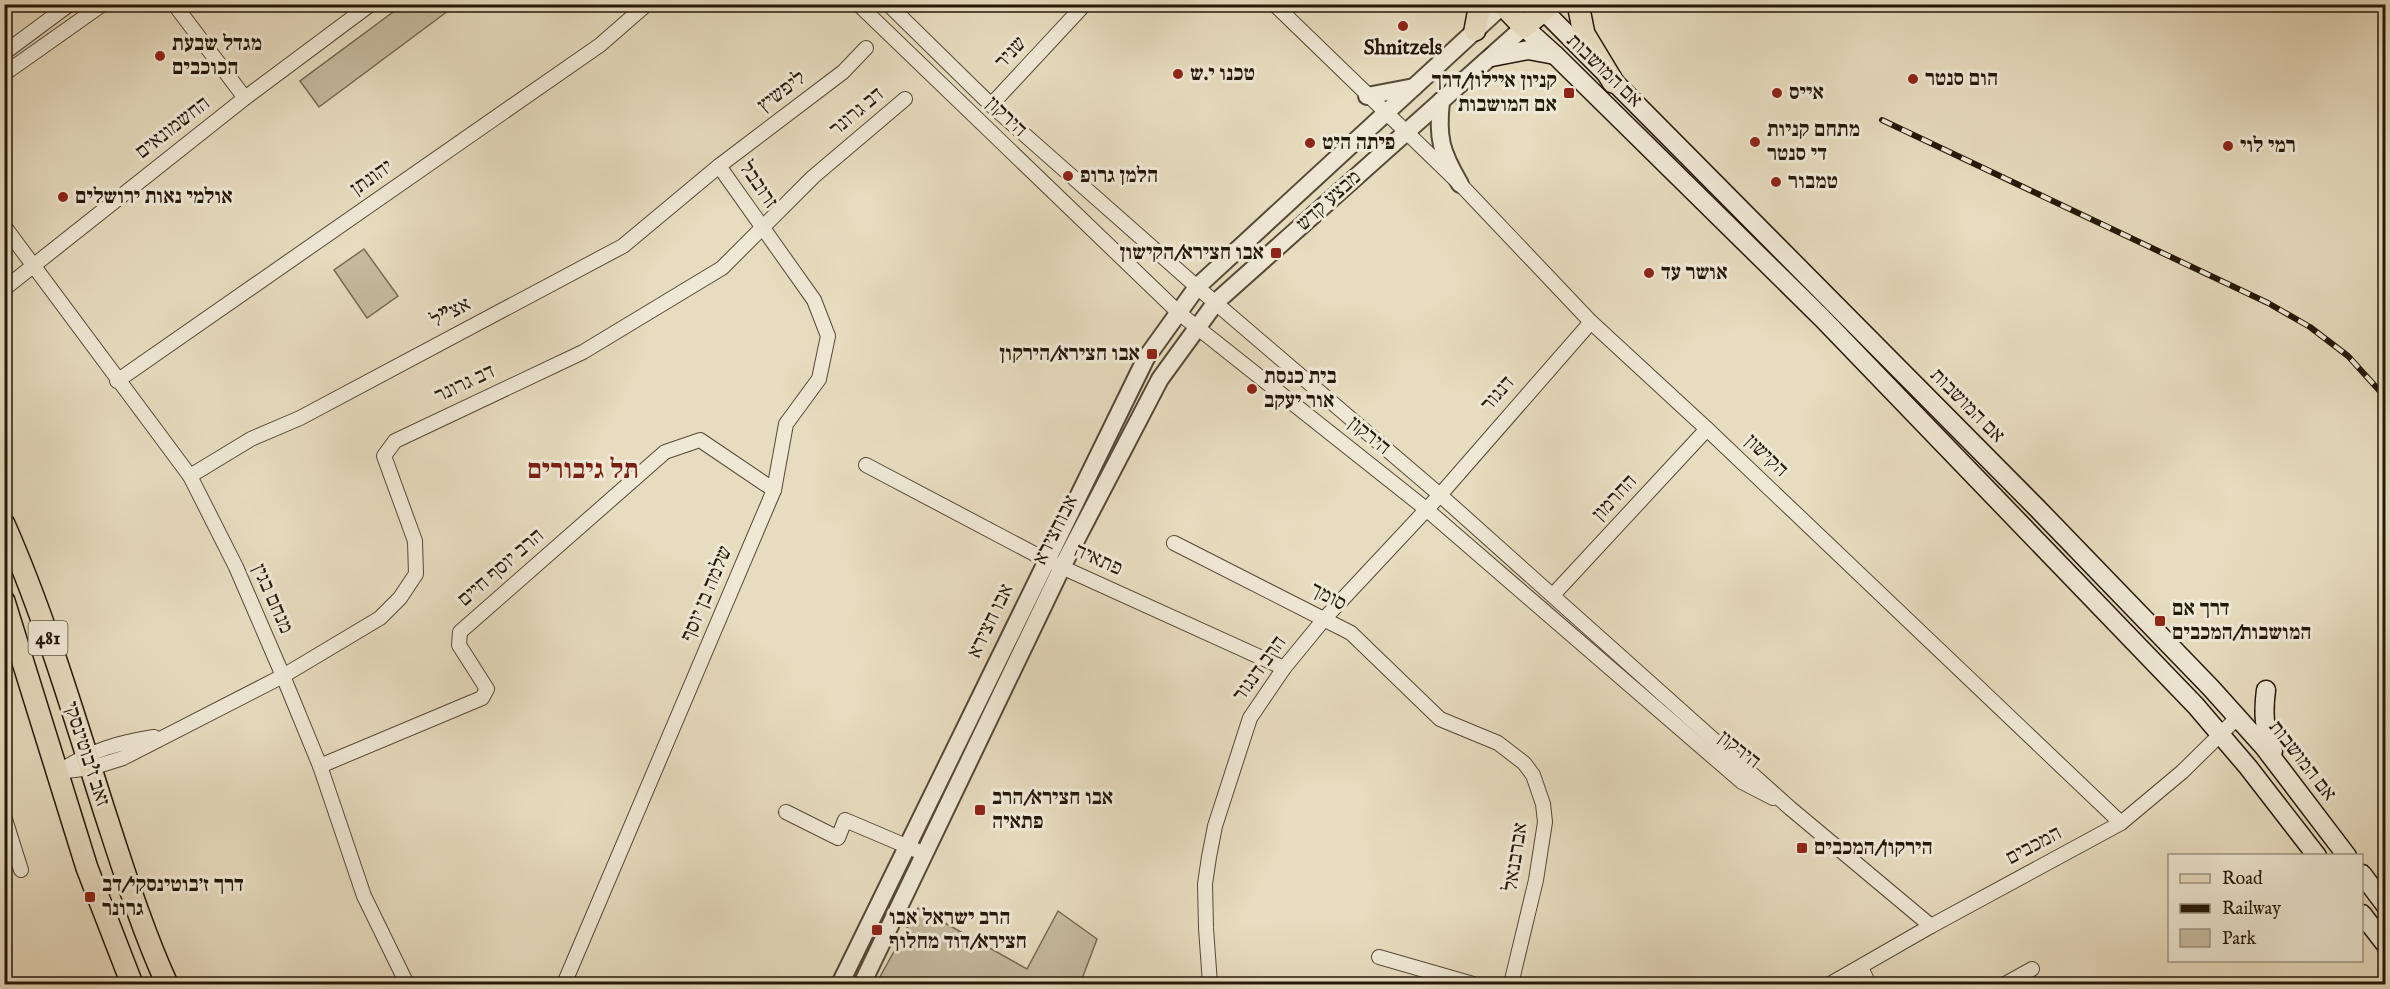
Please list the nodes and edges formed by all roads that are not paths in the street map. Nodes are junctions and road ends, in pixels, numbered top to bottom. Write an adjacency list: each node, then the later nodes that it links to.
1 (70, 4): 17 (street)
2 (103, 4): 20 (street)
3 (174, 4): 24 (street)
4 (371, 4): 24 (street, החשמונאים)
5 (647, 4): 41 (street, יהונתן)
6 (858, 4): 38 (street, הירקון)
7 (888, 4): 27 (street, הירקון)
8 (1085, 4): 27 (street, שניר)
9 (1274, 4): 23 (street, הקישון)
10 (1480, 4): 15 (main road)
11 (1578, 4): 21 (main road)
12 (1503, 5): 14 (main road); 15 (street, מבצע קדש)
13 (1544, 7): 14 (main road, מבצע קדש); 21 (main road, אם המושבות)
14 (1524, 27): 18 (main road, אם המושבות); 19 (street, מבצע קדש)
15 (1475, 30): 22 (street, מבצע קדש)
16 (866, 48): 30 (street, ליפשיץ)
17 (4, 52)
18 (1555, 55): 19 (main road); 60 (main road, אם המושבות)
19 (1492, 57): 26 (street, מבצע קדש)
20 (4, 74)
21 (1613, 82): 58 (main road, אם המושבות)
22 (1415, 87): 23 (street); 28 (street, מבצע קדש)
23 (1367, 96): 28 (street, הקישון)
24 (245, 98): 34 (street, החשמונאים)
25 (905, 99): 33 (street, דב גרונר)
26 (1441, 100): 29 (street, מבצע קדש); 31 (street)
27 (991, 105): 35 (street, הירקון)
28 (1386, 114): 29 (street, הקישון); 35 (street, מבצע קדש)
29 (1406, 133): 31 (street, הקישון); 37 (street, מבצע קדש)
30 (719, 166): 33 (street, זרובבל); 44 (street, אצ"ל)
31 (1460, 184): 39 (street, הקישון)
32 (4, 226): 34 (street, מנחם בגין)
33 (761, 228): 45 (street, שלמה בן יוסף); 56 (street, דב גרונר)
34 (33, 266): 36 (street, החשמונאים); 41 (street, מנחם בגין)
35 (1197, 287): 37 (street, הירקון); 38 (street, אבו חצירא)
36 (4, 289)
37 (1216, 302): 40 (street, אבוחצירא); 46 (street, הירקון)
38 (1179, 313): 40 (street, הירקון); 50 (street, אבו חצירא)
39 (1591, 322): 42 (street, הקישון); 46 (street, דנגור)
40 (1198, 326): 47 (street, הירקון); 51 (street, אבוחצירא)
41 (117, 381): 44 (street, מנחם בגין)
42 (1707, 429): 52 (street, החרמון); 68 (street, הקישון)
43 (866, 465): 50 (street, פתאיה)
44 (190, 476): 56 (street, מנחם בגין)
45 (774, 490): 62 (street, הרב יוסף חיים); 85 (street, שלמה בן יוסף)
46 (1440, 495): 47 (street, הרב דנגור); 52 (street, הירקון)
47 (1426, 509): 54 (street, הרב דנגור); 65 (street, הירקון)
48 (4, 524): 61 (main road, זאב ז'בוטינסקי / 481)
49 (1174, 543): 54 (street, סומך)
50 (1046, 560): 51 (street, פתאיה); 69 (street, אבו חצירא)
51 (1062, 567): 55 (street, פתאיה); 70 (street, אבוחצירא)
52 (1553, 596): 65 (street, הירקון)
53 (4, 601): 64 (main road, זאב ז'בוטינסקי / 481)
54 (1325, 618): 55 (street, הרב דנגור); 59 (street, סומך)
55 (1284, 668): 88 (street, הרב דנגור)
56 (283, 676): 61 (street, דב גרונר); 62 (street, מנחם בגין)
57 (2266, 690): 63 (main road)
58 (2238, 717): 60 (street, המכבים); 63 (main road, אם המושבות)
59 (1440, 719): 90 (street, אברבנאל)
60 (2221, 734): 68 (street, המכבים); 71 (main road, אם המושבות)
61 (89, 761): 64 (street, דב גרונר); 83 (main road, זאב ז'בוטינסקי / 481)
62 (320, 766): 84 (street, מנחם בגין)
63 (2279, 767): 72 (main road, אם המושבות)
64 (58, 772): 82 (main road, זאב ז'בוטינסקי / 481)
65 (1790, 808): 77 (street, הירקון)
66 (786, 812): 69 (street)
67 (4, 816): 73 (street)
68 (2121, 823): 77 (street, המכבים)
69 (907, 846): 70 (street); 86 (street, אבו חצירא)
70 (925, 854): 87 (street, אבוחצירא)
71 (2316, 854)
72 (2346, 854)
73 (21, 870)
74 (2363, 877): 75 (main road)
75 (2385, 906)
76 (2363, 917): 78 (main road)
77 (1931, 926): 80 (street, המכבים)
78 (2385, 945)
79 (1378, 957): 89 (street)
80 (1861, 968): 91 (street, המכבים); 92 (street)
81 (2032, 969): 93 (street)
82 (132, 984)
83 (166, 984)
84 (407, 984)
85 (564, 984)
86 (840, 984)
87 (862, 984)
88 (1210, 984)
89 (1473, 984)
90 (1511, 984)
91 (1830, 984)
92 (1869, 984)
93 (2005, 984)

